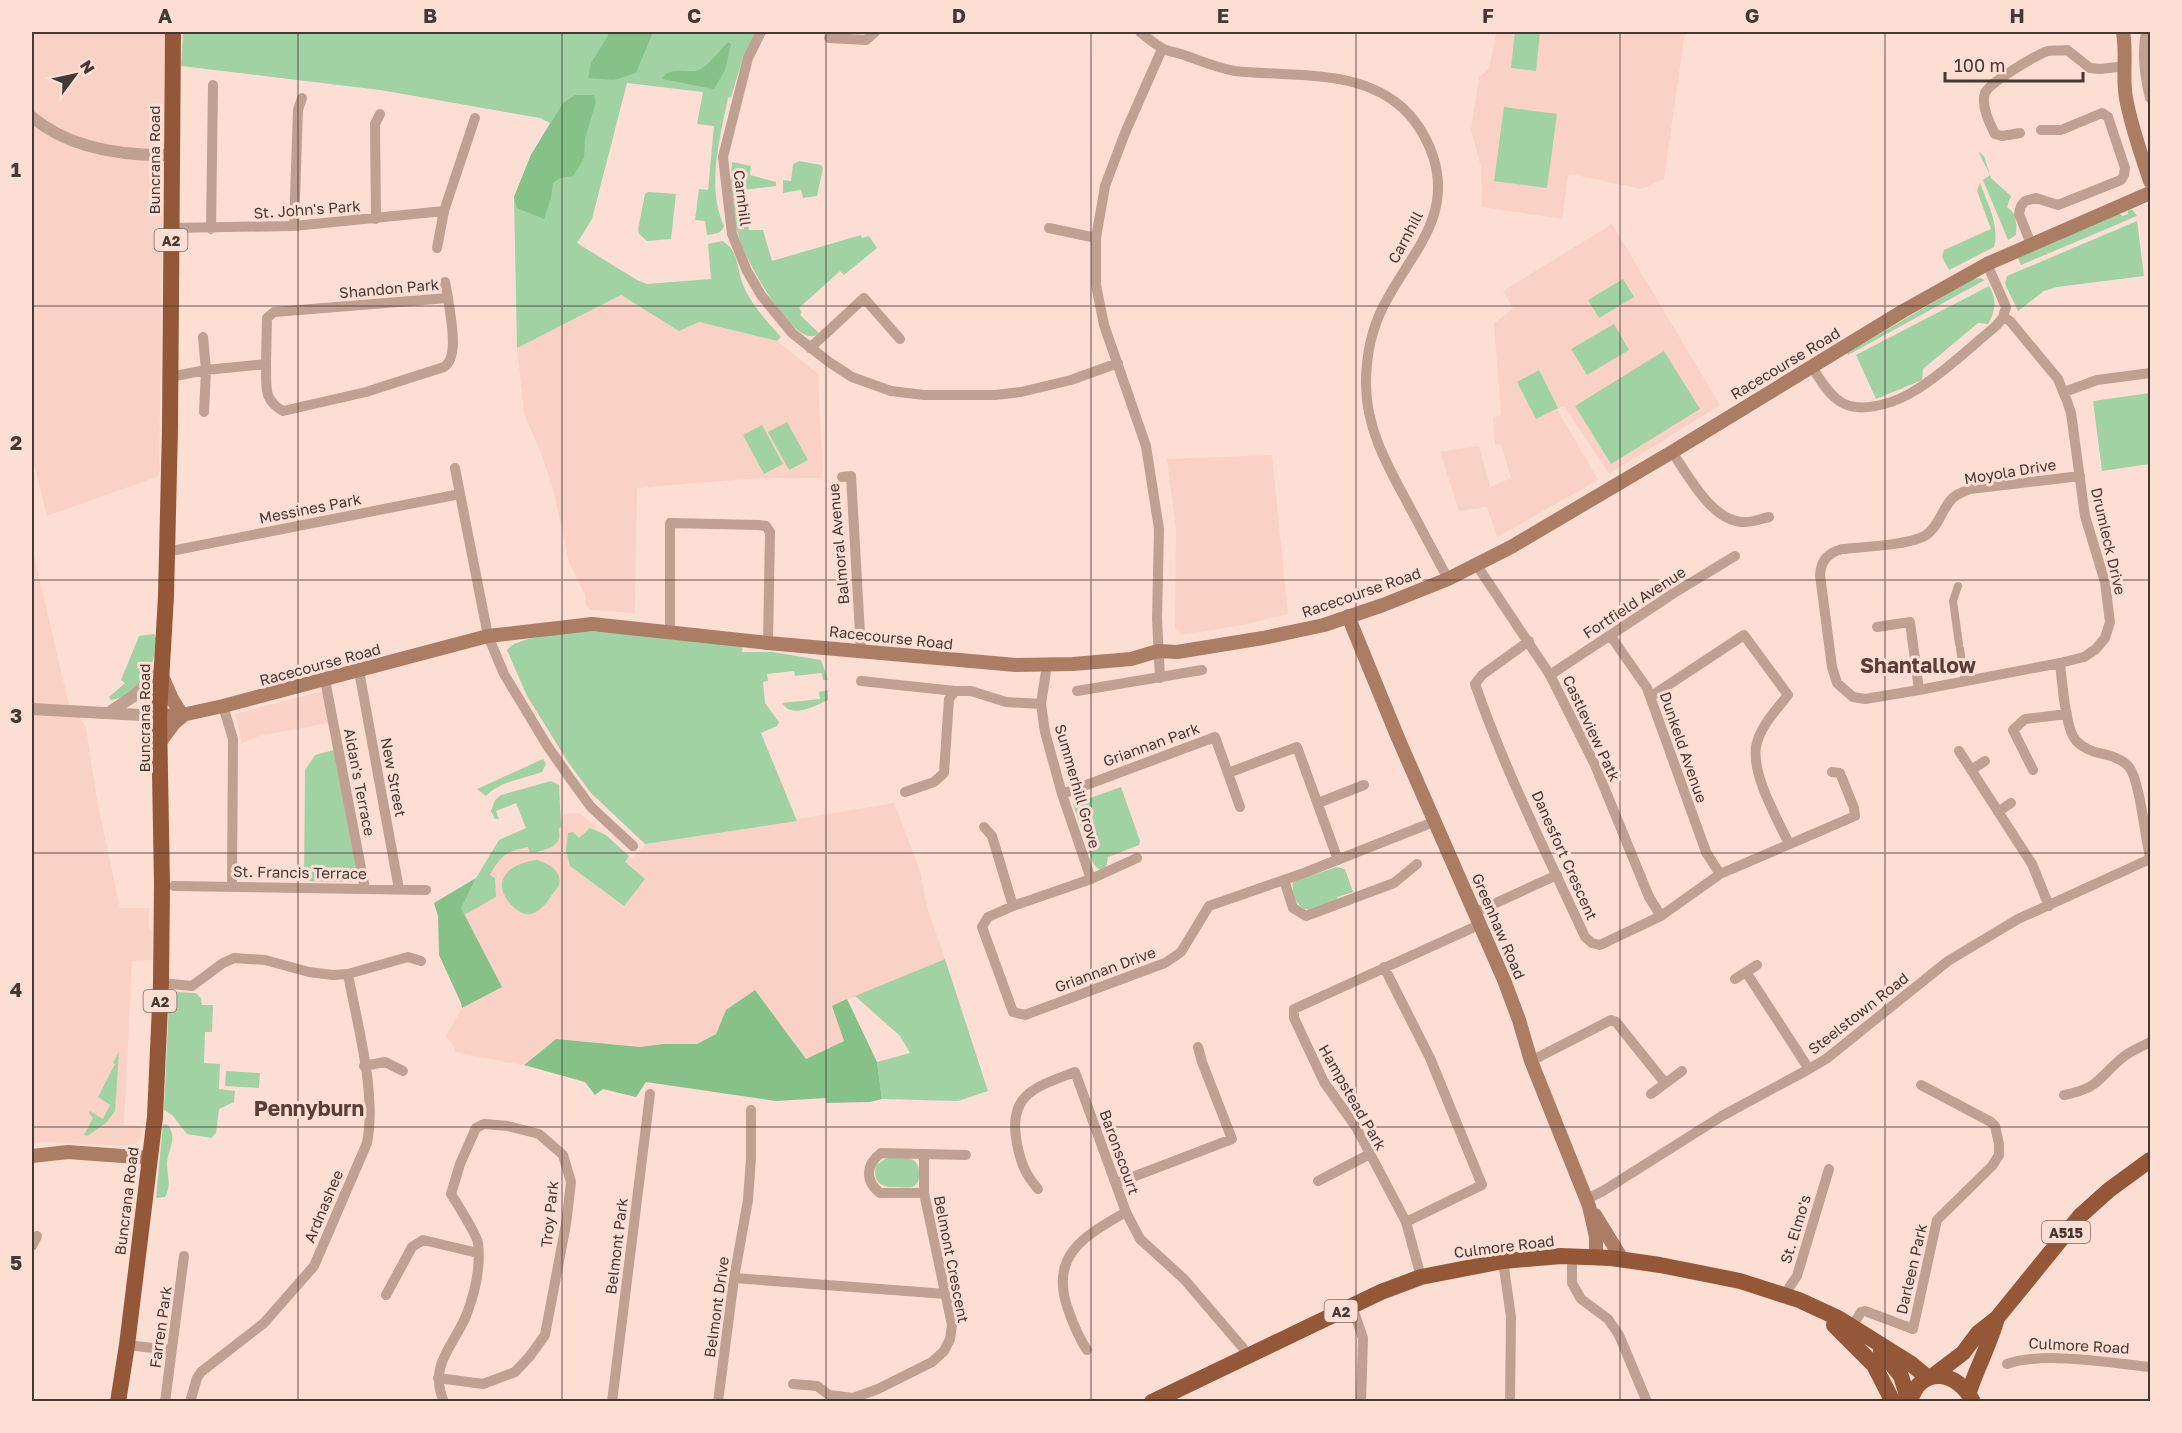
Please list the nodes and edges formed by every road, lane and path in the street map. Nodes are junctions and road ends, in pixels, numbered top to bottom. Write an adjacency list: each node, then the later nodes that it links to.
1 (173, 32): 20 (highway, Buncrana Road / A2)
2 (761, 32): 38 (street, Carnhill)
3 (874, 32): 8 (street)
4 (1140, 32): 10 (street, Carnhill)
5 (2123, 32): 9 (main road)
6 (2130, 32): 9 (main road)
7 (2146, 32): 14 (street)
8 (829, 38)
9 (2126, 47): 11 (main road)
10 (1162, 49): 29 (street); 56 (street, Carnhill)
11 (2126, 66): 19 (street); 21 (main road)
12 (213, 85): 28 (street)
13 (302, 98): 25 (street)
14 (2151, 98)
15 (380, 114): 24 (street)
16 (32, 117): 20 (street)
17 (475, 118): 23 (street)
18 (2041, 130): 30 (street)
19 (2020, 133)
20 (171, 155): 26 (highway, Buncrana Road / A2)
21 (2151, 181)
22 (2151, 194): 30 (main road, Racecourse Road)
23 (444, 211): 24 (street, St. John's Park); 31 (street)
24 (376, 219): 25 (street, St. John's Park)
25 (294, 226): 28 (street, St. John's Park)
26 (171, 228): 28 (street, St. John's Park); 44 (highway, Buncrana Road / A2)
27 (1048, 228): 29 (street)
28 (211, 229)
29 (1096, 238): 39 (street)
30 (2031, 244): 32 (main road, Racecourse Road)
31 (437, 248)
32 (1986, 264): 35 (street); 41 (main road, Racecourse Road)
33 (445, 282): 34 (street)
34 (448, 298): 40 (street, Shandon Park); 40 (street, Shandon Park)
35 (2003, 317): 41 (street); 45 (street, Drumleck Drive)
36 (203, 337): 42 (street)
37 (900, 339): 38 (street)
38 (810, 348): 39 (street, Carnhill)
39 (1118, 363): 66 (street)
40 (266, 364): 42 (street)
41 (1812, 367): 47 (main road, Racecourse Road)
42 (206, 370): 44 (street); 46 (street)
43 (2151, 373): 45 (street)
44 (170, 377): 53 (highway, Buncrana Road / A2)
45 (2064, 392): 49 (street, Drumleck Drive)
46 (204, 412)
47 (1672, 452): 52 (street); 55 (main road, Racecourse Road)
48 (454, 468): 51 (street)
49 (2080, 476): 67 (street, Drumleck Drive); 77 (street, Moyola Drive)
50 (842, 477): 65 (street, Balmoral Avenue)
51 (460, 494): 53 (street, Messines Park); 62 (street)
52 (1769, 517)
53 (166, 552): 71 (highway, Buncrana Road / A2)
54 (1735, 556): 61 (street, Fortfield Avenue)
55 (1476, 564): 56 (main road, Racecourse Road); 63 (street, Castleview Patk)
56 (1448, 579): 58 (main road, Racecourse Road)
57 (1958, 586): 76 (street)
58 (1348, 616): 66 (main road, Racecourse Road); 102 (main road, Greenhaw Road)
59 (1877, 627): 77 (street)
60 (670, 631): 62 (main road, Racecourse Road); 64 (main road, Racecourse Road); 64 (street)
61 (1610, 635): 72 (street, Fortfield Avenue); 80 (street, Dunkeld Avenue)
62 (488, 636): 70 (main road, Racecourse Road); 105 (street)
63 (1528, 641): 72 (street, Castleview Patk); 111 (street, Danesfort Crescent)
64 (768, 642): 65 (main road, Racecourse Road)
65 (861, 651): 68 (main road, Racecourse Road)
66 (1158, 651): 68 (main road, Racecourse Road); 73 (street)
67 (2060, 663): 76 (street, Moyola Drive); 85 (street)
68 (1047, 665): 81 (street, Summerhill Grove)
69 (1202, 670): 73 (street)
70 (358, 671): 74 (main road, Racecourse Road); 117 (street, New Street)
71 (161, 672): 84 (street); 86 (main road); 87 (highway, Buncrana Road / A2)
72 (1550, 675): 121 (street, Castleview Patk)
73 (1160, 678): 79 (street)
74 (325, 680): 82 (main road, Racecourse Road); 116 (street, Aidan's Terrace)
75 (861, 681): 78 (street)
76 (1965, 682): 77 (street, Moyola Drive)
77 (1919, 690)
78 (954, 691): 81 (street); 96 (street)
79 (1077, 691)
80 (1650, 697): 104 (street); 110 (street, Dunkeld Avenue)
81 (1041, 704): 97 (street, Summerhill Grove)
82 (223, 706): 86 (main road, Racecourse Road); 115 (street)
83 (32, 709): 84 (street)
84 (110, 712): 87 (street)
85 (2067, 714): 92 (street); 107 (street)
86 (183, 715): 87 (main road, Racecourse Road); 88 (main road)
87 (159, 716): 88 (highway, Buncrana Road / A2)
88 (160, 742): 129 (highway, Buncrana Road / A2)
89 (1959, 751): 91 (street)
90 (1985, 761): 91 (street)
91 (1971, 770): 101 (street)
92 (2033, 770)
93 (1832, 772): 104 (street, Danesfort Crescent)
94 (1228, 773): 97 (street, Griannan Park); 98 (street); 100 (street, Griannan Park)
95 (1364, 785): 98 (street)
96 (905, 792)
97 (1062, 794): 112 (street, Summerhill Grove)
98 (1317, 803): 108 (street)
99 (2011, 803): 101 (street)
100 (1240, 807)
101 (1998, 812): 120 (street)
102 (1436, 821): 108 (street, Griannan Drive); 122 (main road, Greenhaw Road)
103 (984, 827): 119 (street)
104 (1789, 844): 110 (street, Danesfort Crescent)
105 (633, 846)
106 (1137, 858): 112 (street, Griannan Drive)
107 (2151, 858): 120 (street, Steelstown Road)
108 (1338, 860): 113 (street, Griannan Drive)
109 (1417, 864): 113 (street)
110 (1720, 874): 121 (street, Danesfort Crescent)
111 (1557, 875): 121 (street, Danesfort Crescent); 122 (street, Hampstead Park)
112 (1091, 879): 119 (street, Griannan Drive)
113 (1284, 880): 119 (street, Griannan Drive)
114 (174, 886): 115 (street, St. Francis Terrace)
115 (232, 886): 116 (street, St. Francis Terrace)
116 (365, 889): 117 (street, St. Francis Terrace)
117 (399, 889): 118 (street, St. Francis Terrace)
118 (426, 890)
119 (1013, 906)
120 (2049, 906): 134 (street, Steelstown Road)
121 (1661, 916)
122 (1478, 918): 125 (street, Hampstead Park); 132 (main road, Greenhaw Road)
123 (422, 961): 127 (street)
124 (1757, 964): 126 (street)
125 (1384, 967): 144 (street, Hampstead Park); 156 (street)
126 (1746, 972): 128 (street); 134 (street)
127 (348, 974): 129 (street); 133 (street, Ardnashee)
128 (1735, 979)
129 (161, 983): 147 (highway, Buncrana Road / A2)
130 (2151, 1042): 141 (street)
131 (1198, 1047): 151 (street)
132 (1531, 1060): 137 (street); 154 (main road, Greenhaw Road)
133 (364, 1066): 135 (street); 187 (street, Ardnashee)
134 (1809, 1070): 154 (street, Steelstown Road)
135 (404, 1071)
136 (1682, 1071): 137 (street)
137 (1665, 1083): 140 (street)
138 (1921, 1085): 173 (street, Darleen Park)
139 (650, 1094): 189 (street, Belmont Park)
140 (1651, 1094)
141 (2064, 1095)
142 (750, 1110): 166 (street, Belmont Drive)
143 (924, 1154): 145 (street); 153 (street, Belmont Crescent); 153 (street)
144 (1370, 1154): 150 (street); 156 (street, Hampstead Park)
145 (966, 1155)
146 (32, 1156): 147 (main road)
147 (150, 1158): 175 (highway, Buncrana Road / A2)
148 (2151, 1160): 172 (highway, A515)
149 (1829, 1168): 169 (street, St. Elmo's)
150 (1318, 1181)
151 (1116, 1183): 152 (street, Baronscourt); 155 (street, Baronscourt)
152 (1038, 1189)
153 (924, 1193): 167 (street, Belmont Crescent)
154 (1588, 1202): 162 (main road, Greenhaw Road); 163 (main road)
155 (1126, 1212): 177 (street); 178 (street, Baronscourt)
156 (1406, 1222): 165 (street, Hampstead Park)
157 (37, 1236): 158 (street)
158 (32, 1246)
159 (478, 1253): 168 (street); 182 (street, Troy Park); 182 (street, Troy Park)
160 (184, 1256): 176 (street, Farren Park)
161 (1572, 1256): 162 (highway, Culmore Road / A2); 164 (highway, Culmore Road / A2); 194 (street)
162 (1596, 1257): 163 (highway, Culmore Road / A2)
163 (1622, 1259): 169 (highway, Culmore Road / A2)
164 (1503, 1261): 165 (highway, Culmore Road / A2); 193 (street)
165 (1421, 1277): 171 (highway, Culmore Road / A2)
166 (734, 1278): 167 (street); 190 (street, Belmont Drive)
167 (946, 1294): 183 (street, Belmont Crescent)
168 (386, 1295)
169 (1784, 1295): 170 (highway, Culmore Road / A2)
170 (1808, 1303): 173 (highway, Culmore Road / A2); 195 (highway)
171 (1352, 1306): 178 (highway, Culmore Road / A2); 192 (street)
172 (1997, 1318): 181 (highway, A515); 184 (highway, A515)
173 (1852, 1327): 174 (highway, Culmore Road / A2)
174 (1872, 1341): 181 (highway, Culmore Road / A2); 196 (highway, Culmore Road / A2)
175 (127, 1345): 176 (street); 185 (highway, Buncrana Road / A2)
176 (171, 1350): 186 (street, Farren Park)
177 (1087, 1350)
178 (1245, 1357): 191 (highway, Culmore Road / A2)
179 (2007, 1364): 180 (street, Culmore Road)
180 (2151, 1367)
181 (1930, 1376): 184 (highway, A2); 196 (highway, A2)
182 (438, 1378): 188 (street)
183 (793, 1384)
184 (1971, 1397)
185 (118, 1401)
186 (165, 1401)
187 (190, 1401)
188 (444, 1401)
189 (612, 1401)
190 (718, 1401)
191 (1152, 1401)
192 (1362, 1401)
193 (1510, 1401)
194 (1647, 1401)
195 (1893, 1401)
196 (1909, 1401)

